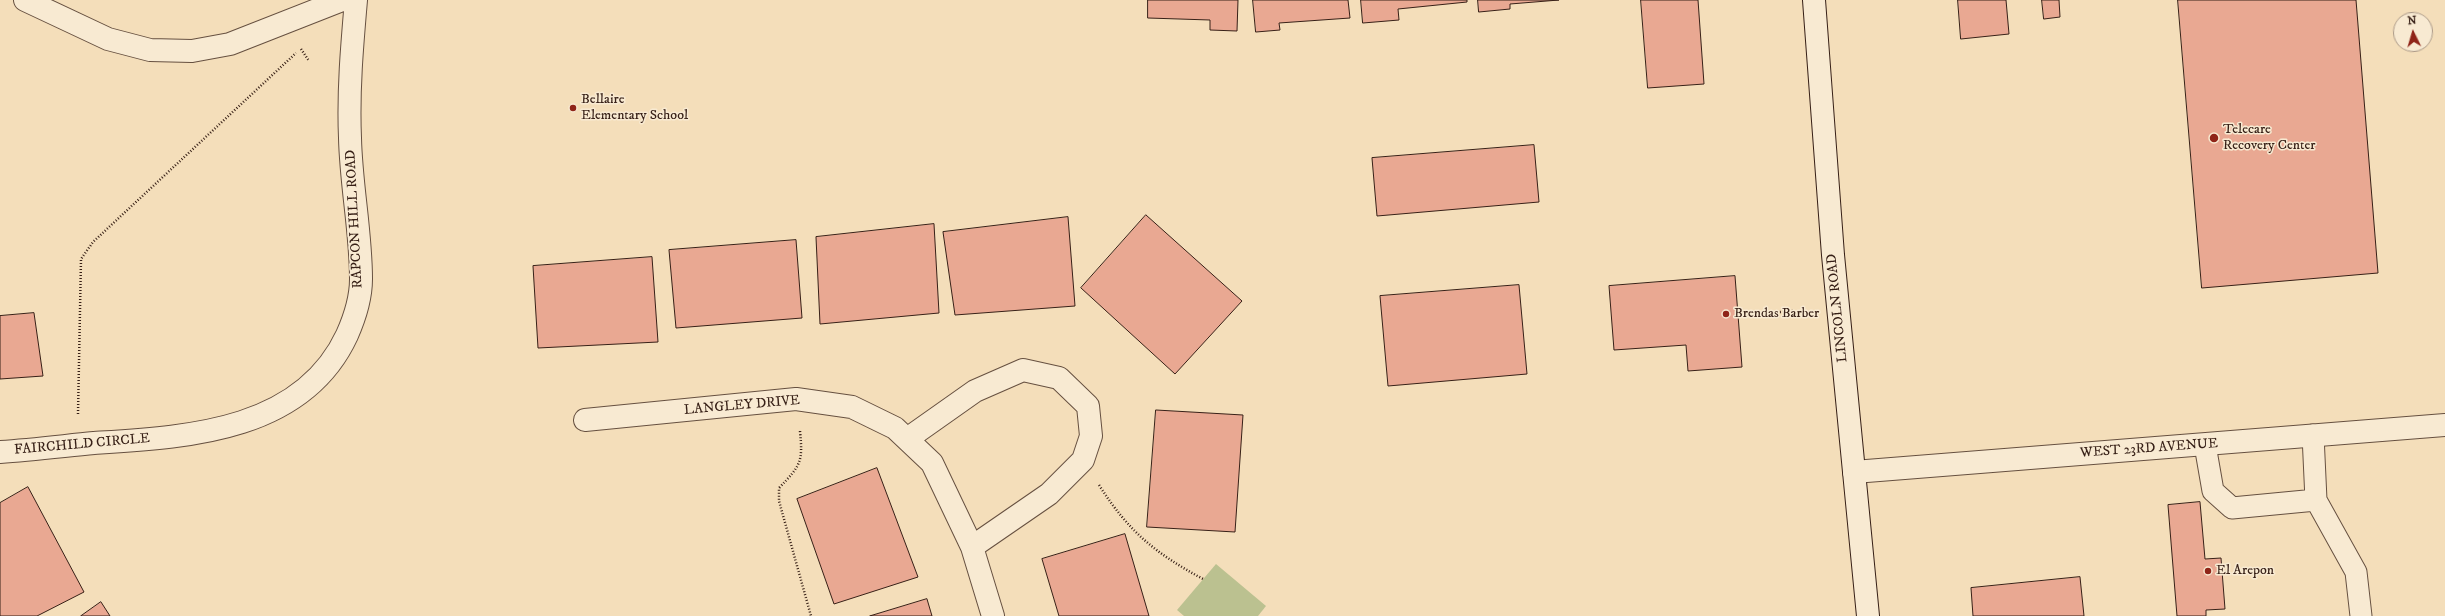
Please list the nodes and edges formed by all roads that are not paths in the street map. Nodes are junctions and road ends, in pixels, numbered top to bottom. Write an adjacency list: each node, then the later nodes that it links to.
1 (25, 0): 2 (street)
2 (342, 0)
3 (356, 0): 8 (street, RAPCON HILL ROAD)
4 (1814, 0): 12 (street, LINCOLN ROAD)
5 (585, 420): 9 (street, LANGLEY DRIVE)
6 (2445, 425): 7 (street, WEST 23RD AVENUE)
7 (2313, 435): 10 (street, WEST 23RD AVENUE); 13 (lane)
8 (164, 438): 11 (street, FAIRCHILD CIRCLE)
9 (907, 439): 14 (street, LANGLEY DRIVE); 14 (street)
10 (2205, 445): 12 (street, WEST 23RD AVENUE); 13 (lane)
11 (0, 452)
12 (1854, 472): 16 (street, LINCOLN ROAD)
13 (2316, 500): 17 (lane)
14 (972, 547): 15 (street, LANGLEY DRIVE)
15 (994, 616)
16 (1868, 616)
17 (2361, 616)

